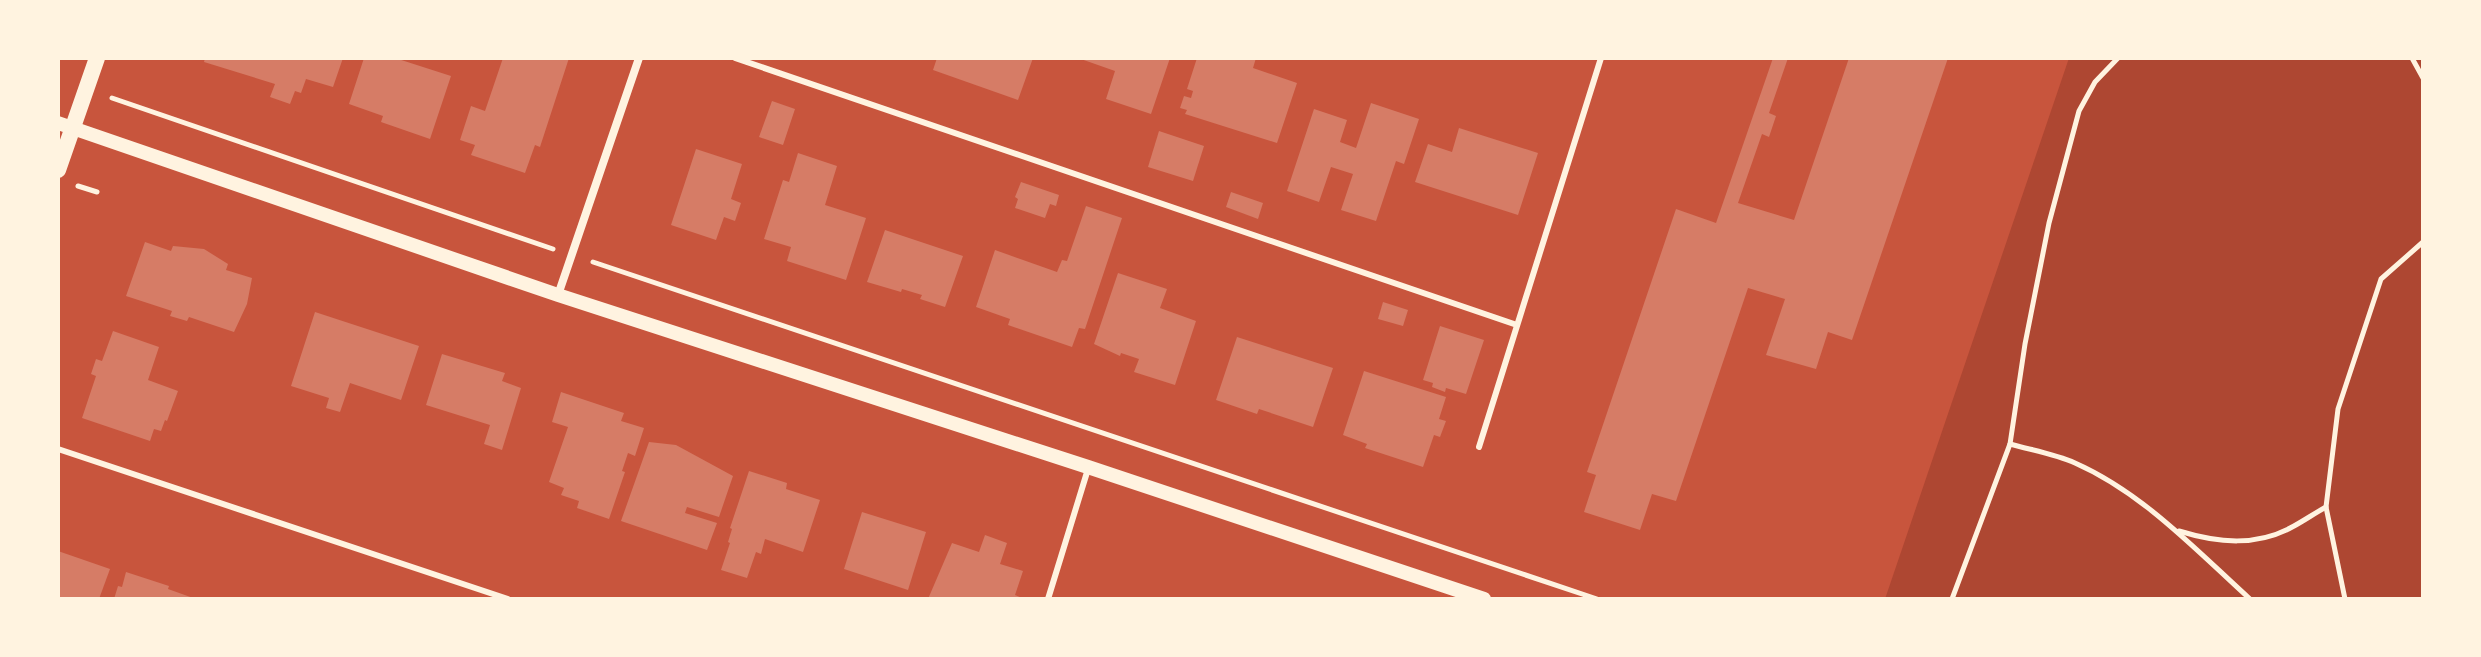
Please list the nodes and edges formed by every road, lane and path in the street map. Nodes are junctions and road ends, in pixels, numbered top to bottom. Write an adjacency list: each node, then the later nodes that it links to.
1 (97, 58): 9 (main road)
2 (639, 58): 14 (street)
3 (735, 58): 15 (lane)
4 (1601, 58): 15 (lane)
5 (2118, 58): 16 (path)
6 (2412, 58): 7 (path)
7 (2423, 78)
8 (135, 106): 11 (path)
9 (66, 126): 10 (main road); 14 (street)
10 (58, 170)
11 (532, 242)
12 (2423, 242): 20 (path)
13 (603, 265): 25 (path)
14 (558, 295): 19 (street)
15 (1517, 325): 17 (lane)
16 (2010, 444): 21 (path); 26 (path)
17 (1479, 447)
18 (58, 449): 22 (lane)
19 (1088, 467): 23 (lane); 24 (street)
20 (2326, 507): 21 (path); 28 (path)
21 (2174, 530): 27 (path)
22 (508, 599)
23 (1048, 599)
24 (1484, 599)
25 (1597, 599)
26 (1952, 599)
27 (2250, 599)
28 (2345, 599)

